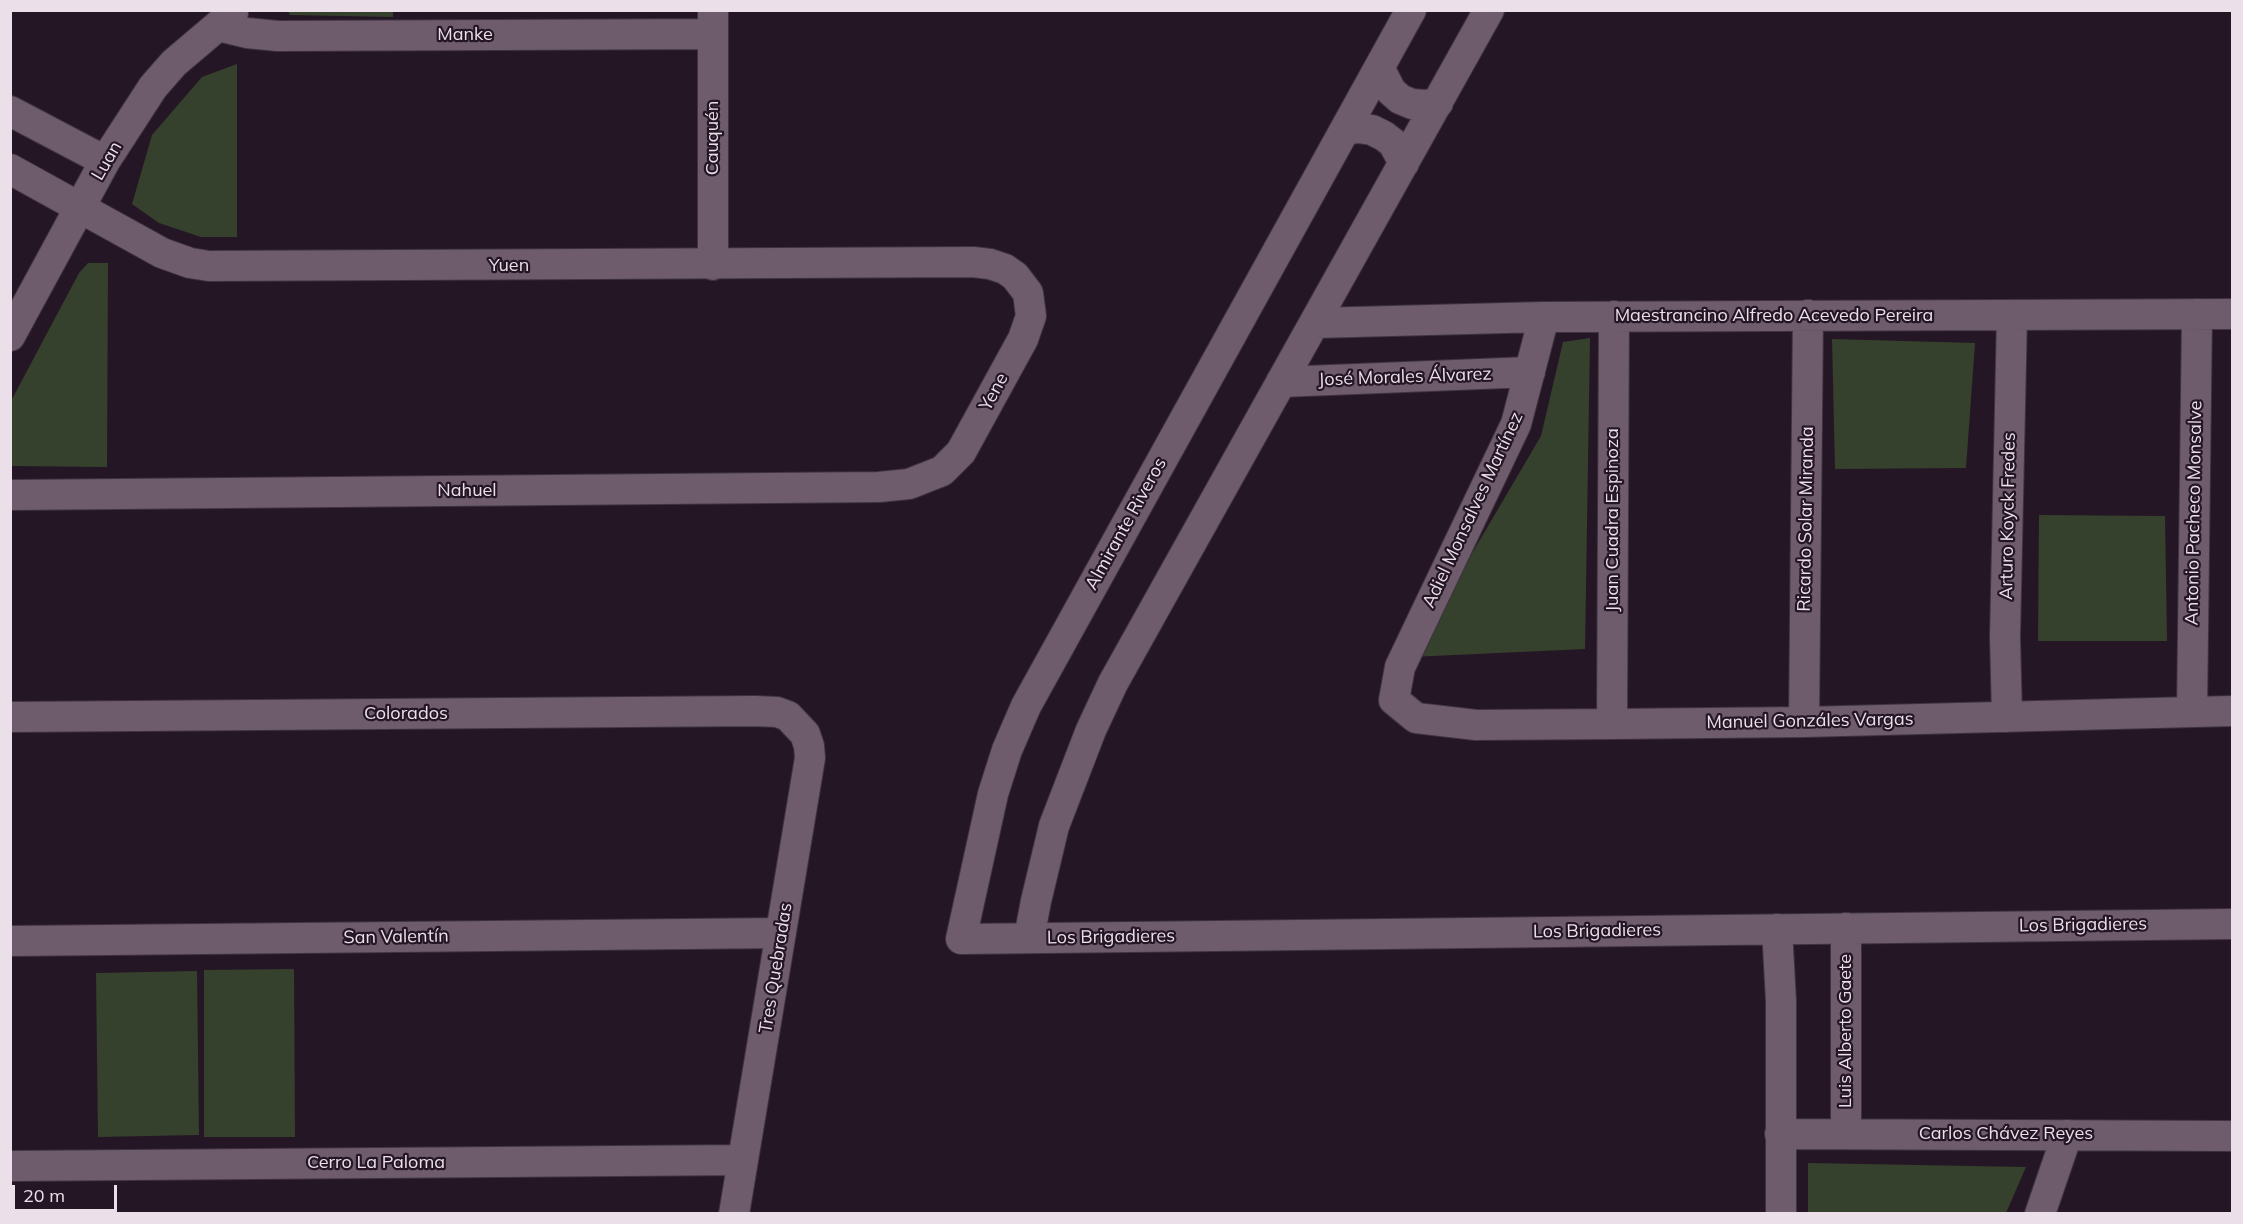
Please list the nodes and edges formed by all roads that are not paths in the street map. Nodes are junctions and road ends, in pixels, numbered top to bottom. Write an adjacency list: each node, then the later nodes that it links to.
1 (1411, 10): 5 (street, Almirante Riveros)
2 (1489, 10): 6 (street)
3 (227, 18): 4 (street, Manke); 9 (street, Luan)
4 (713, 22): 13 (street, Cauquén)
5 (1380, 69): 6 (street); 8 (street, Almirante Riveros)
6 (1438, 103): 10 (street)
7 (10, 111): 9 (street)
8 (1345, 130): 10 (street); 40 (street, Almirante Riveros)
9 (105, 161): 12 (street, Luan)
10 (1404, 163): 21 (street)
11 (10, 169): 12 (street, Yuen)
12 (81, 208): 13 (street, Yuen); 22 (street, Luan)
13 (713, 265): 14 (street, Yuen)
14 (1023, 285): 25 (street, Yene)
15 (2196, 314): 16 (street, Maestrancino Alfredo Acevedo Pereira); 18 (street, Maestrancino Alfredo Acevedo Pereira); 29 (street, Antonio Pacheco Monsalve)
16 (2232, 314)
17 (1808, 315): 18 (street, Maestrancino Alfredo Acevedo Pereira); 19 (street, Maestrancino Alfredo Acevedo Pereira); 32 (street, Ricardo Solar Miranda)
18 (2012, 315): 31 (street, Arturo Koyck Fredes)
19 (1614, 316): 20 (street, Maestrancino Alfredo Acevedo Pereira); 34 (street, Juan Cuadra Espinoza)
20 (1544, 317): 21 (street, Maestrancino Alfredo Acevedo Pereira); 23 (street, Adiel Monsalves Martínez)
21 (1315, 323): 24 (street)
22 (10, 336)
23 (1530, 372): 24 (street, José Morales Álvarez); 27 (street, Adiel Monsalves Martínez)
24 (1281, 382): 39 (street)
25 (922, 480): 26 (street, Nahuel)
26 (10, 495)
27 (1394, 700): 34 (street, Manuel Gonzáles Vargas)
28 (2232, 711): 29 (street, Manuel Gonzáles Vargas)
29 (2192, 712): 31 (street, Manuel Gonzáles Vargas)
30 (10, 717): 33 (street, Colorados)
31 (2007, 717): 32 (street, Manuel Gonzáles Vargas)
32 (1804, 722): 34 (street, Manuel Gonzáles Vargas)
33 (798, 724): 38 (street, Tres Quebradas)
34 (1612, 724)
35 (2232, 924): 36 (street, Los Brigadieres)
36 (1846, 928): 37 (street, Los Brigadieres); 42 (street, Luis Alberto Gaete)
37 (1777, 929): 39 (street, Los Brigadieres); 43 (street)
38 (781, 933): 41 (street, San Valentín); 46 (street, Tres Quebradas)
39 (1029, 938): 40 (street, Los Brigadieres)
40 (961, 939)
41 (10, 941)
42 (1846, 1133): 43 (street, Carlos Chávez Reyes); 44 (street, Carlos Chávez Reyes)
43 (1780, 1134): 49 (street)
44 (2067, 1135): 45 (street, Carlos Chávez Reyes); 50 (street)
45 (2232, 1136)
46 (742, 1160): 47 (street, Cerro La Paloma); 48 (street, Tres Quebradas)
47 (10, 1166)
48 (734, 1214)
49 (1781, 1214)
50 (2040, 1214)

